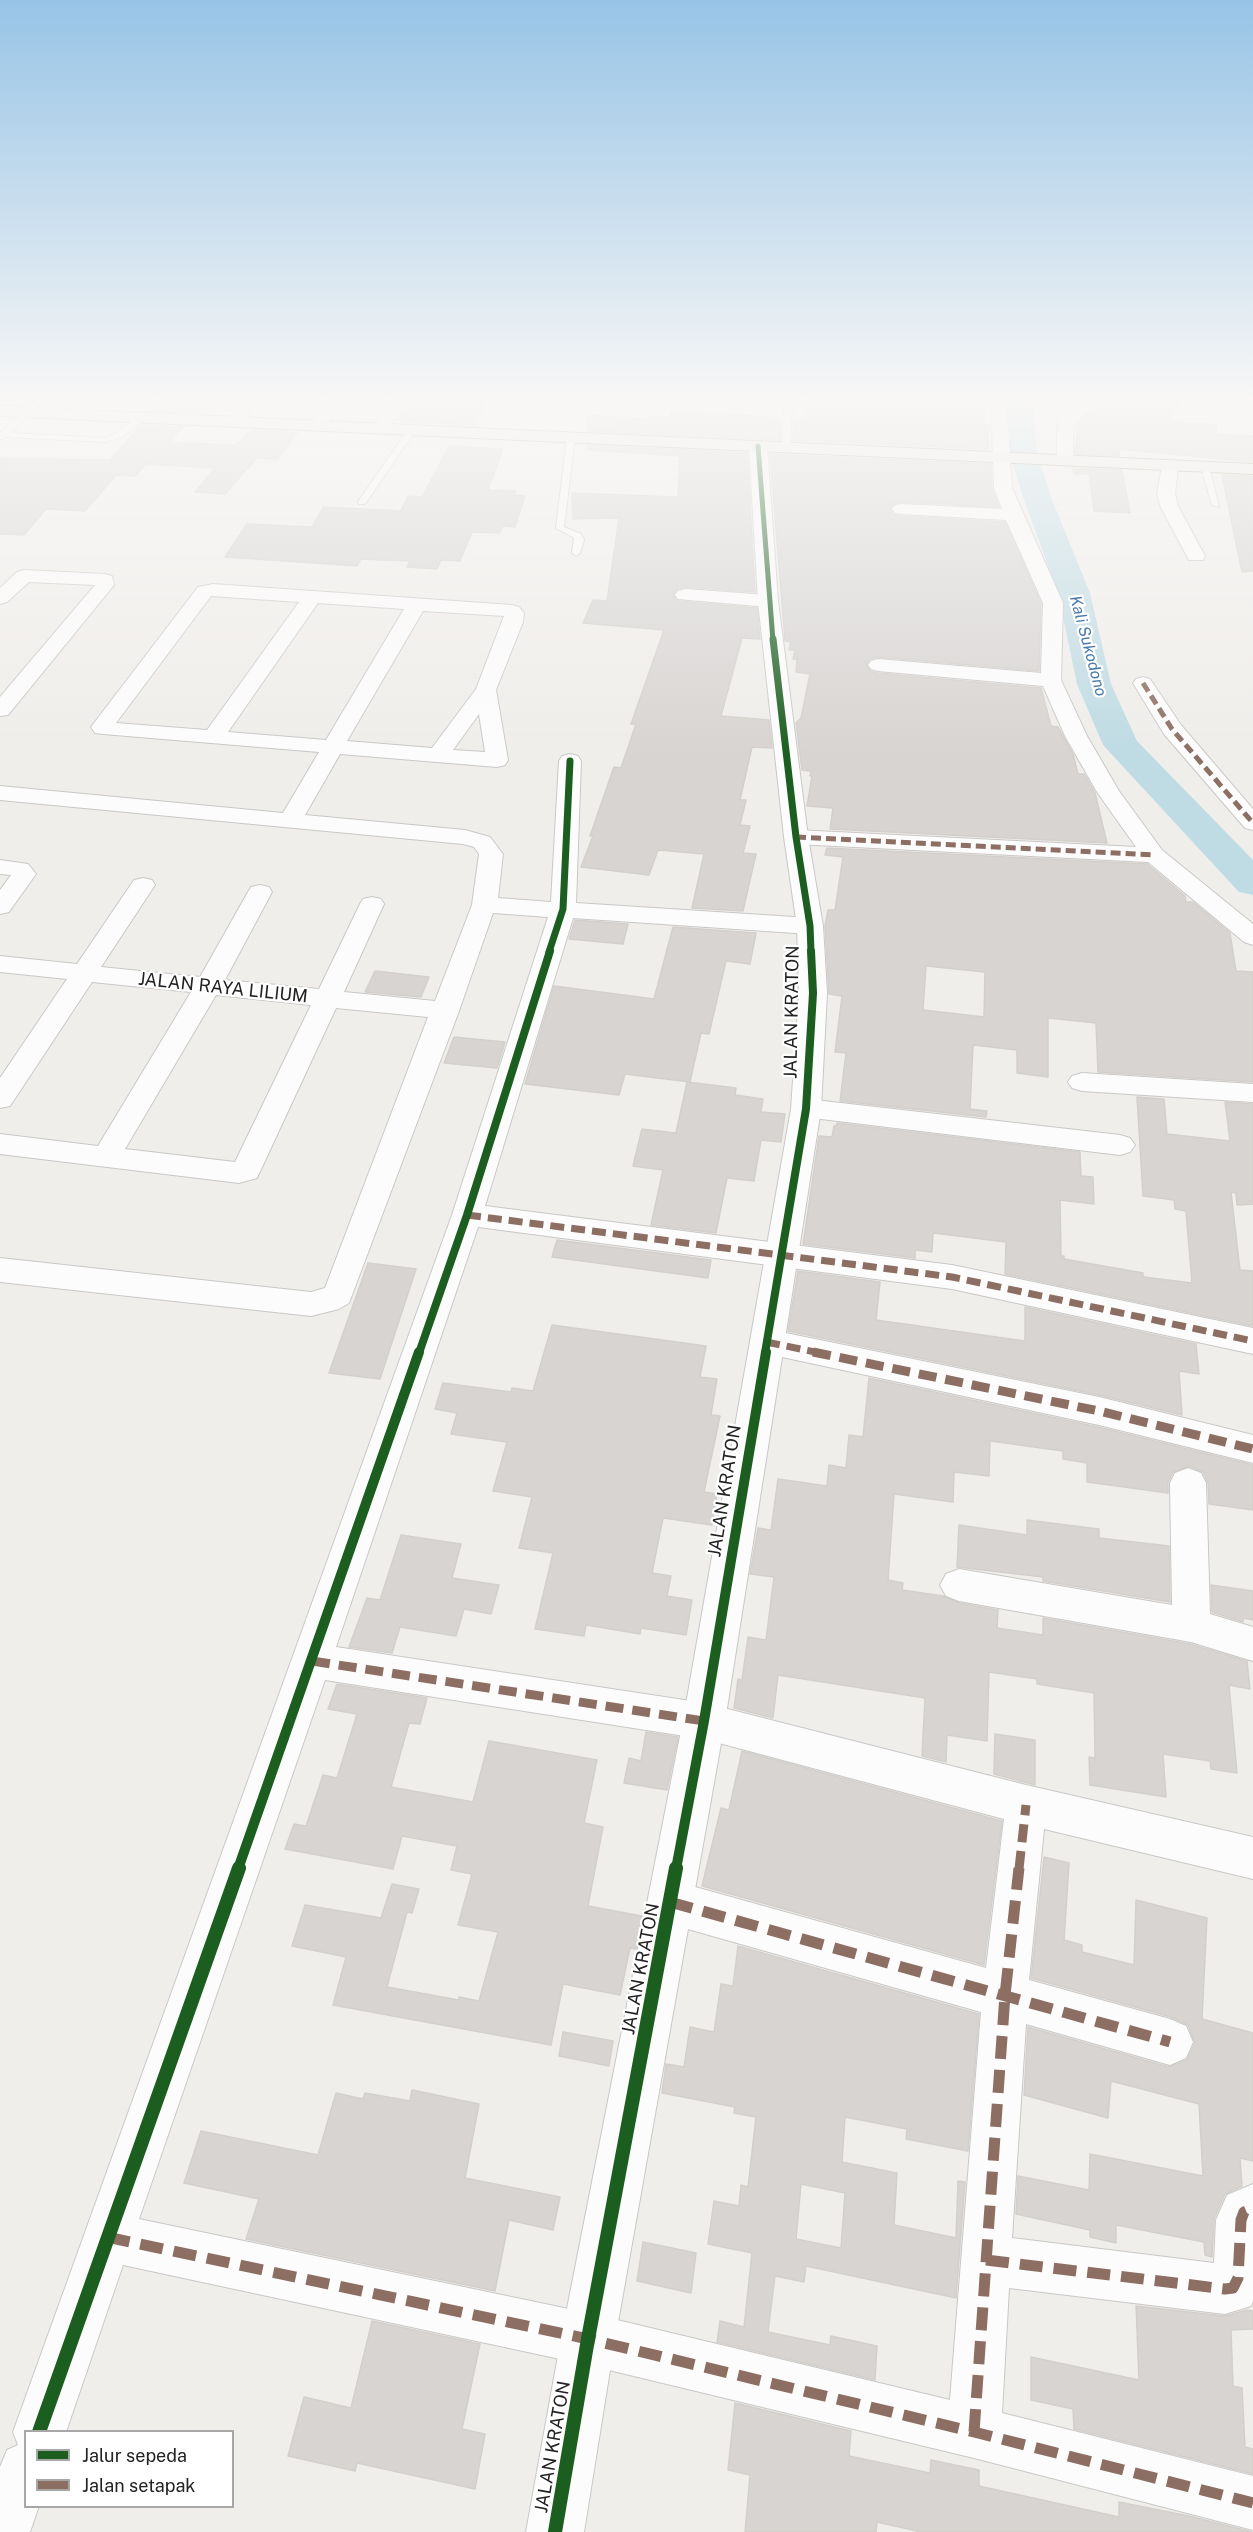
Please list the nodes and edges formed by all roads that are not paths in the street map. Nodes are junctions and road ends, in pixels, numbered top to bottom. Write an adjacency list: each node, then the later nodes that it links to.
1 (561, 516): 5 (lane)
2 (770, 516): 10 (street, JALAN KRATON)
3 (1013, 516): 13 (street)
4 (1174, 516): 6 (street)
5 (576, 553)
6 (1196, 556)
7 (685, 595): 10 (street)
8 (313, 596): 11 (street); 17 (street); 17 (street)
9 (0, 598): 16 (street)
10 (768, 601): 24 (street, JALAN KRATON)
11 (417, 604): 15 (street); 18 (street)
12 (878, 665): 13 (street)
13 (1051, 680): 25 (street)
14 (1143, 682): 23 (street)
15 (486, 690): 19 (street); 19 (street)
16 (0, 710)
17 (213, 737): 18 (street)
18 (331, 748): 19 (street); 22 (street)
19 (437, 756)
20 (570, 761): 32 (street)
21 (0, 793): 22 (street)
22 (290, 820): 30 (street)
23 (1253, 823)
24 (796, 837): 25 (street); 33 (street, JALAN KRATON)
25 (1154, 855): 34 (street)
26 (0, 867): 31 (street)
27 (143, 885): 36 (street)
28 (260, 892): 37 (street)
29 (372, 904): 38 (street)
30 (484, 905): 32 (street); 39 (street)
31 (0, 907)
32 (563, 909): 33 (street); 47 (street)
33 (810, 926): 43 (street, JALAN KRATON)
34 (1253, 936)
35 (0, 964): 36 (street, JALAN RAYA LILIUM)
36 (85, 973): 37 (street, JALAN RAYA LILIUM); 42 (street)
37 (208, 986): 38 (street, JALAN RAYA LILIUM); 46 (street)
38 (326, 999): 39 (street, JALAN RAYA LILIUM); 46 (street)
39 (446, 1011): 49 (street)
40 (1082, 1082): 41 (street)
41 (1253, 1093)
42 (0, 1099)
43 (806, 1109): 45 (street); 48 (street, JALAN KRATON)
44 (0, 1144): 46 (street)
45 (1120, 1145)
46 (106, 1157)
47 (467, 1215): 48 (street); 57 (street)
48 (781, 1253): 50 (street); 51 (street, JALAN KRATON)
49 (0, 1270)
50 (1253, 1341)
51 (766, 1342): 52 (street); 58 (street, JALAN KRATON)
52 (1253, 1449)
53 (1188, 1484): 55 (street)
54 (959, 1585): 55 (street)
55 (1191, 1625): 56 (street)
56 (1253, 1644)
57 (312, 1661): 58 (street); 65 (street)
58 (704, 1721): 59 (street); 61 (street, JALAN KRATON)
59 (1026, 1805): 60 (street); 62 (street)
60 (1253, 1858)
61 (670, 1902): 62 (street); 67 (street, JALAN KRATON)
62 (1005, 1995): 63 (street); 66 (street)
63 (1170, 2042)
64 (1253, 2208): 66 (street)
65 (107, 2237): 67 (street); 68 (street)
66 (986, 2260): 69 (street)
67 (588, 2339): 69 (street); 73 (street, JALAN KRATON)
68 (40, 2430)
69 (974, 2432): 71 (street)
70 (24, 2474): 72 (street)
71 (1253, 2504)
72 (3, 2532)
73 (555, 2532)

